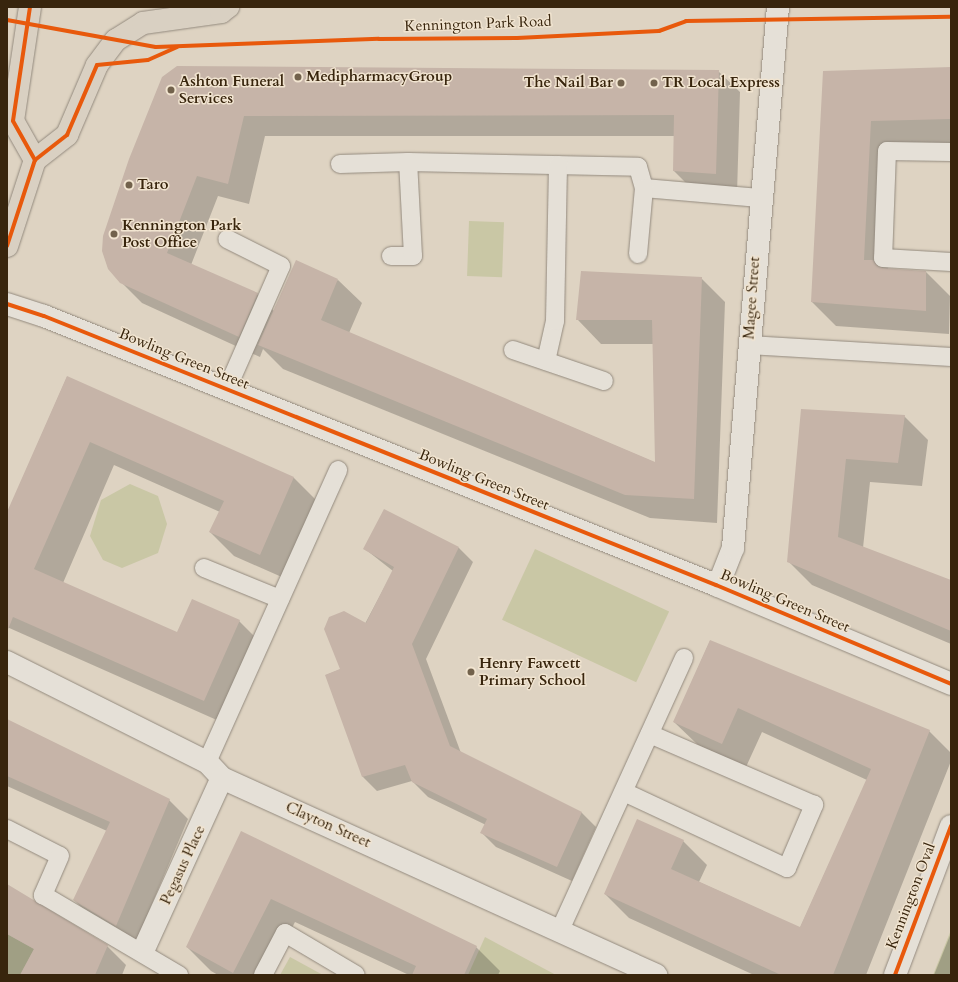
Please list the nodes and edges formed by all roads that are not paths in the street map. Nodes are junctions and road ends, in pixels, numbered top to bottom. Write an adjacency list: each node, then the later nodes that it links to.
1 (30, 7): 5 (highway)
2 (228, 7): 5 (highway)
3 (778, 7): 10 (street, Magee Street)
4 (951, 152): 15 (lane)
5 (35, 160): 12 (highway)
6 (408, 162): 7 (lane); 8 (lane); 14 (lane)
7 (340, 164)
8 (558, 165): 9 (lane); 20 (lane)
9 (644, 188): 10 (lane); 13 (lane)
10 (760, 198): 17 (street, Magee Street)
11 (227, 239): 22 (lane)
12 (7, 246)
13 (638, 254)
14 (391, 256)
15 (951, 262)
16 (7, 304): 22 (street, Bowling Green Street)
17 (749, 345): 19 (lane); 25 (street, Magee Street)
18 (513, 350): 20 (lane)
19 (951, 357)
20 (546, 361): 21 (lane)
21 (604, 381)
22 (227, 389): 25 (street, Bowling Green Street)
23 (338, 470): 26 (lane)
24 (204, 568): 26 (lane)
25 (718, 586): 29 (street, Bowling Green Street)
26 (280, 599): 31 (lane)
27 (684, 658): 30 (lane)
28 (7, 662): 31 (street, Clayton Street)
29 (951, 684)
30 (650, 734): 33 (lane); 33 (lane)
31 (207, 762): 32 (street, Clayton Street)
32 (222, 778): 36 (street, Clayton Street); 37 (street, Pegasus Place)
33 (624, 792): 36 (lane)
34 (951, 826): 42 (street, Kennington Oval)
35 (7, 829): 37 (lane)
36 (560, 930): 41 (street, Clayton Street)
37 (143, 952): 38 (lane)
38 (179, 975)
39 (263, 975): 40 (lane)
40 (356, 975)
41 (656, 975)
42 (894, 975)

